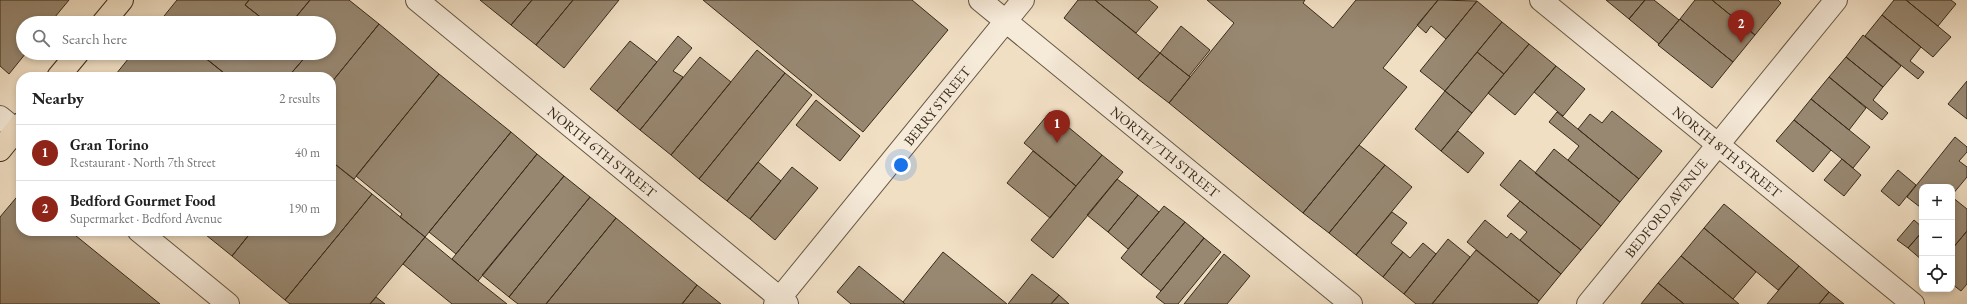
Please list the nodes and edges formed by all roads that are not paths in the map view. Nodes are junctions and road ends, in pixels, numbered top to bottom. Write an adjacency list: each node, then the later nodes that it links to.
1 (122, 0): 7 (main road)
2 (416, 0): 15 (street, NORTH 6TH STREET)
3 (980, 0): 8 (street, NORTH 7TH STREET)
4 (1024, 0): 8 (street, BERRY STREET)
5 (1541, 0): 12 (street, NORTH 8TH STREET)
6 (1836, 0): 12 (street, BEDFORD AVENUE)
7 (109, 16)
8 (1006, 21): 15 (street, BERRY STREET); 17 (street, NORTH 7TH STREET)
9 (72, 60): 10 (main road)
10 (62, 72)
11 (15, 126): 13 (main road)
12 (1718, 145): 18 (street, BEDFORD AVENUE); 19 (street, NORTH 8TH STREET)
13 (0, 150)
14 (145, 236): 16 (street)
15 (780, 302)
16 (228, 304)
17 (1351, 304)
18 (1588, 304)
19 (1913, 304)

